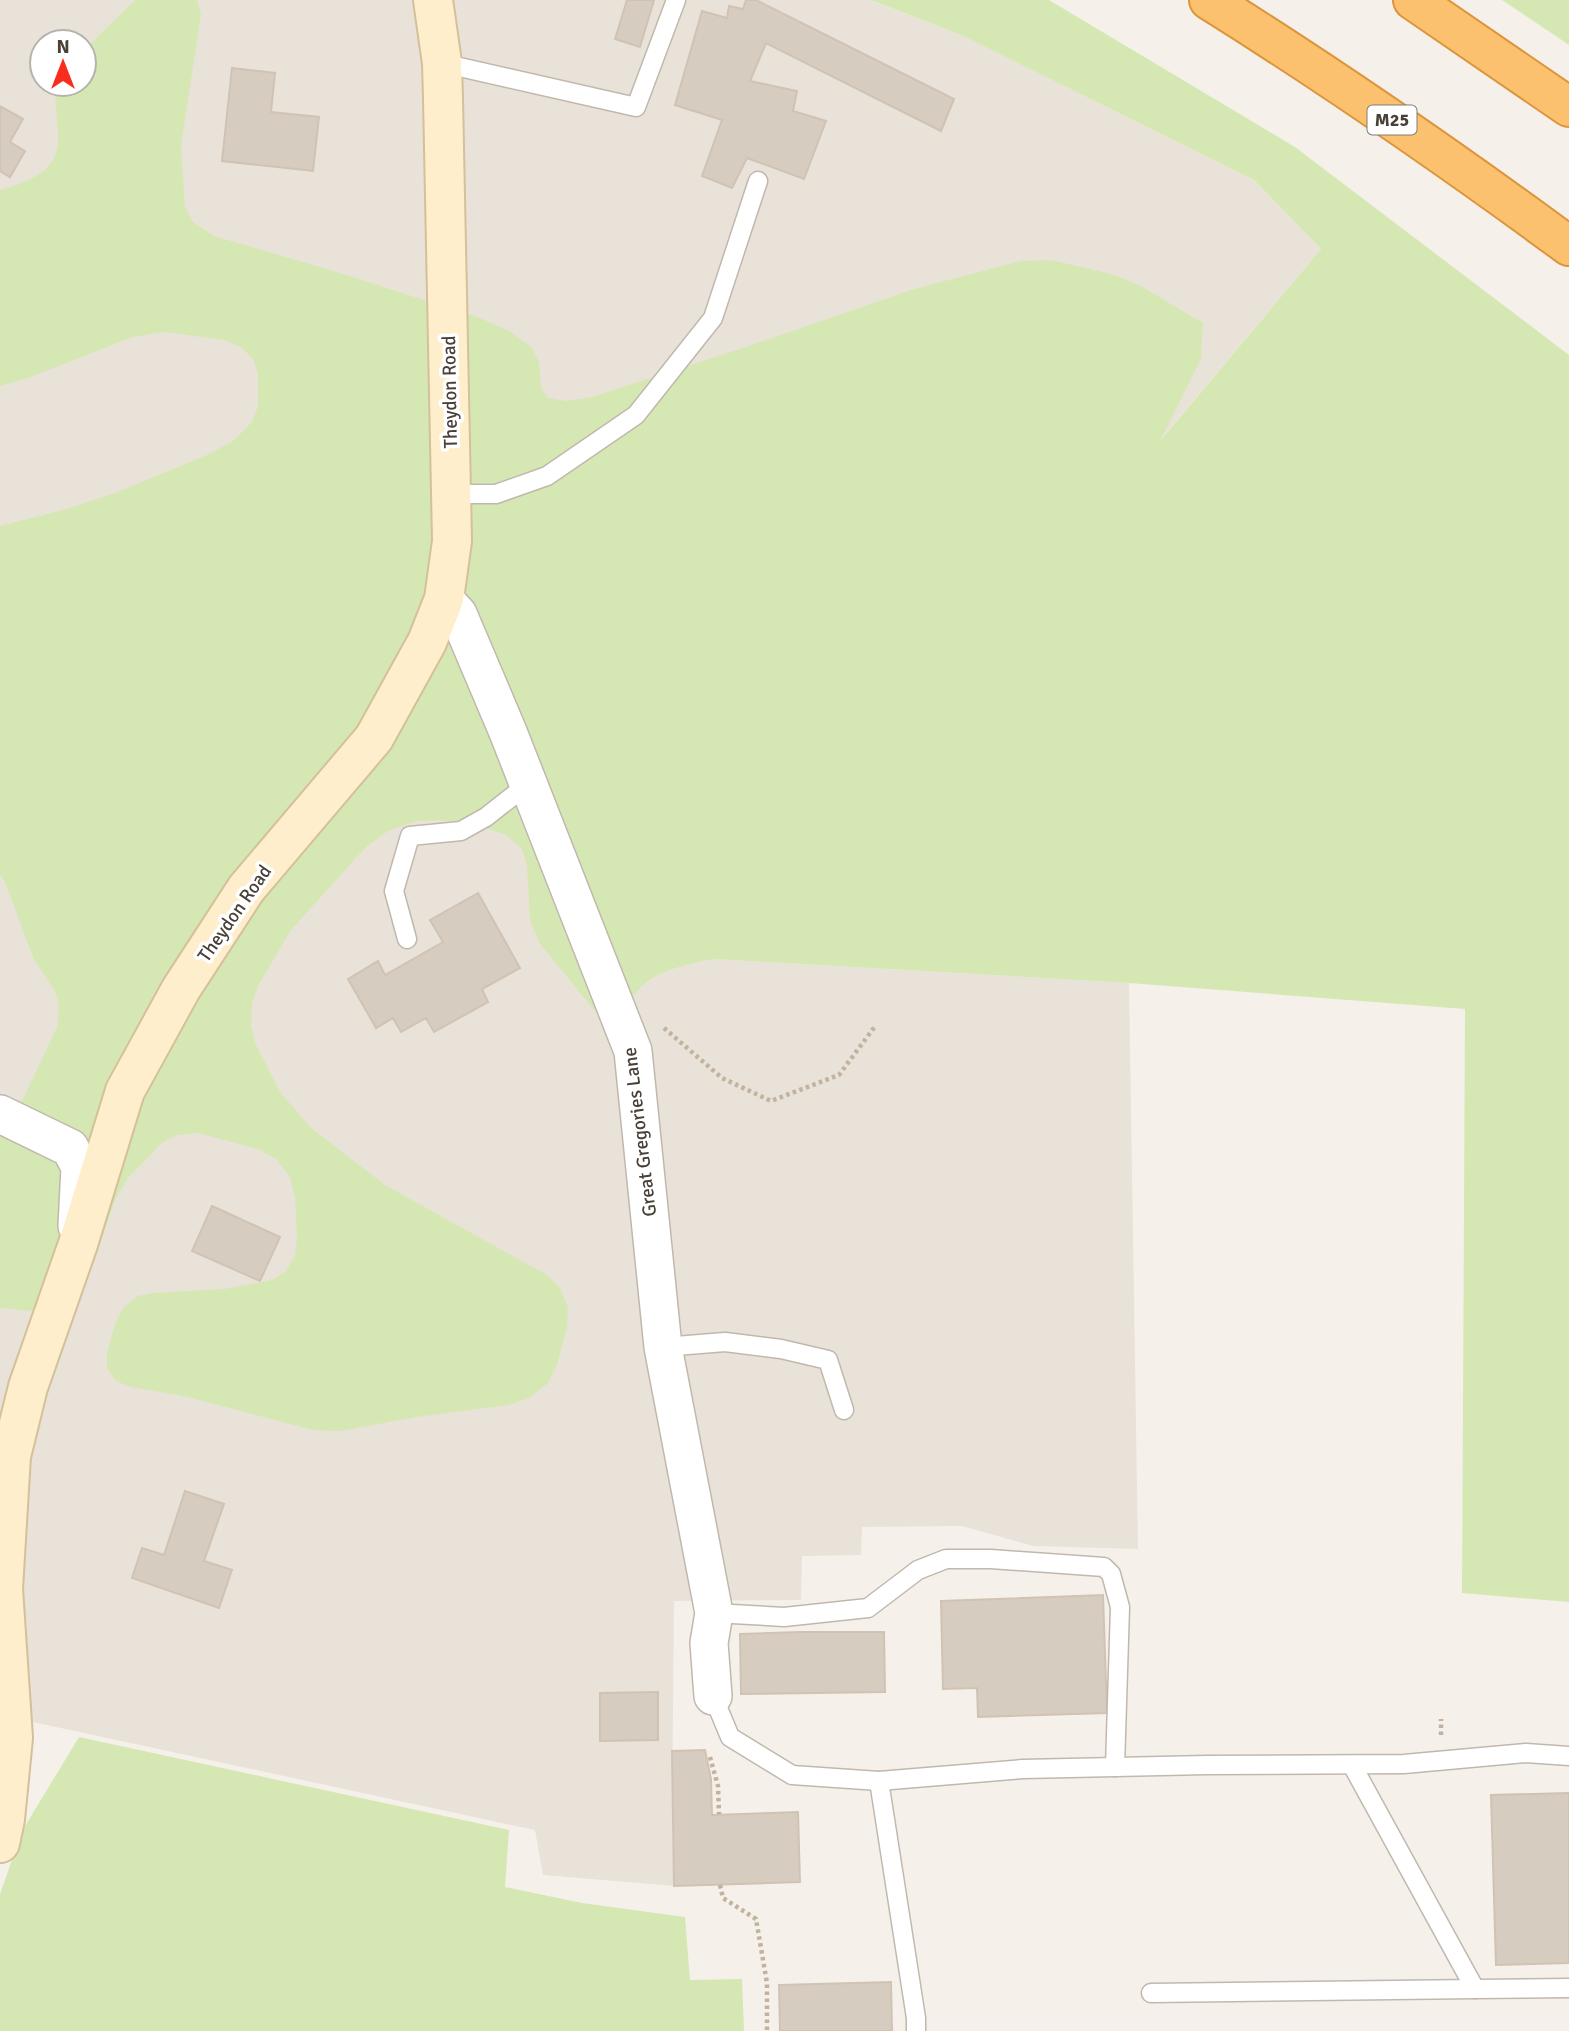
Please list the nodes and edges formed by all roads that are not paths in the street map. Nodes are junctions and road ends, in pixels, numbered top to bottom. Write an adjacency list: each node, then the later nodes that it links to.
1 (433, 0): 5 (street, Theydon Road)
2 (676, 0): 5 (lane)
3 (1209, 0): 8 (highway, M25)
4 (1413, 0): 6 (highway)
5 (442, 63): 9 (street, Theydon Road)
6 (1569, 107)
7 (758, 181): 9 (lane)
8 (1569, 246)
9 (451, 494): 10 (street, Theydon Road)
10 (444, 599): 11 (street, Great Gregories Lane); 14 (street, Theydon Road)
11 (528, 785): 12 (lane); 15 (street, Great Gregories Lane)
12 (407, 939)
13 (7, 1122): 14 (street)
14 (78, 1244): 23 (street, Theydon Road)
15 (663, 1347): 16 (lane); 17 (street, Great Gregories Lane)
16 (844, 1410)
17 (714, 1613): 18 (street, Great Gregories Lane); 21 (lane)
18 (713, 1696): 22 (lane)
19 (1569, 1756): 20 (lane)
20 (1352, 1765): 21 (lane); 25 (lane)
21 (1115, 1767): 22 (lane)
22 (879, 1781): 27 (lane)
23 (0, 1843)
24 (1569, 1987): 25 (lane)
25 (1475, 1989): 26 (lane)
26 (1152, 1993)
27 (916, 2031)

